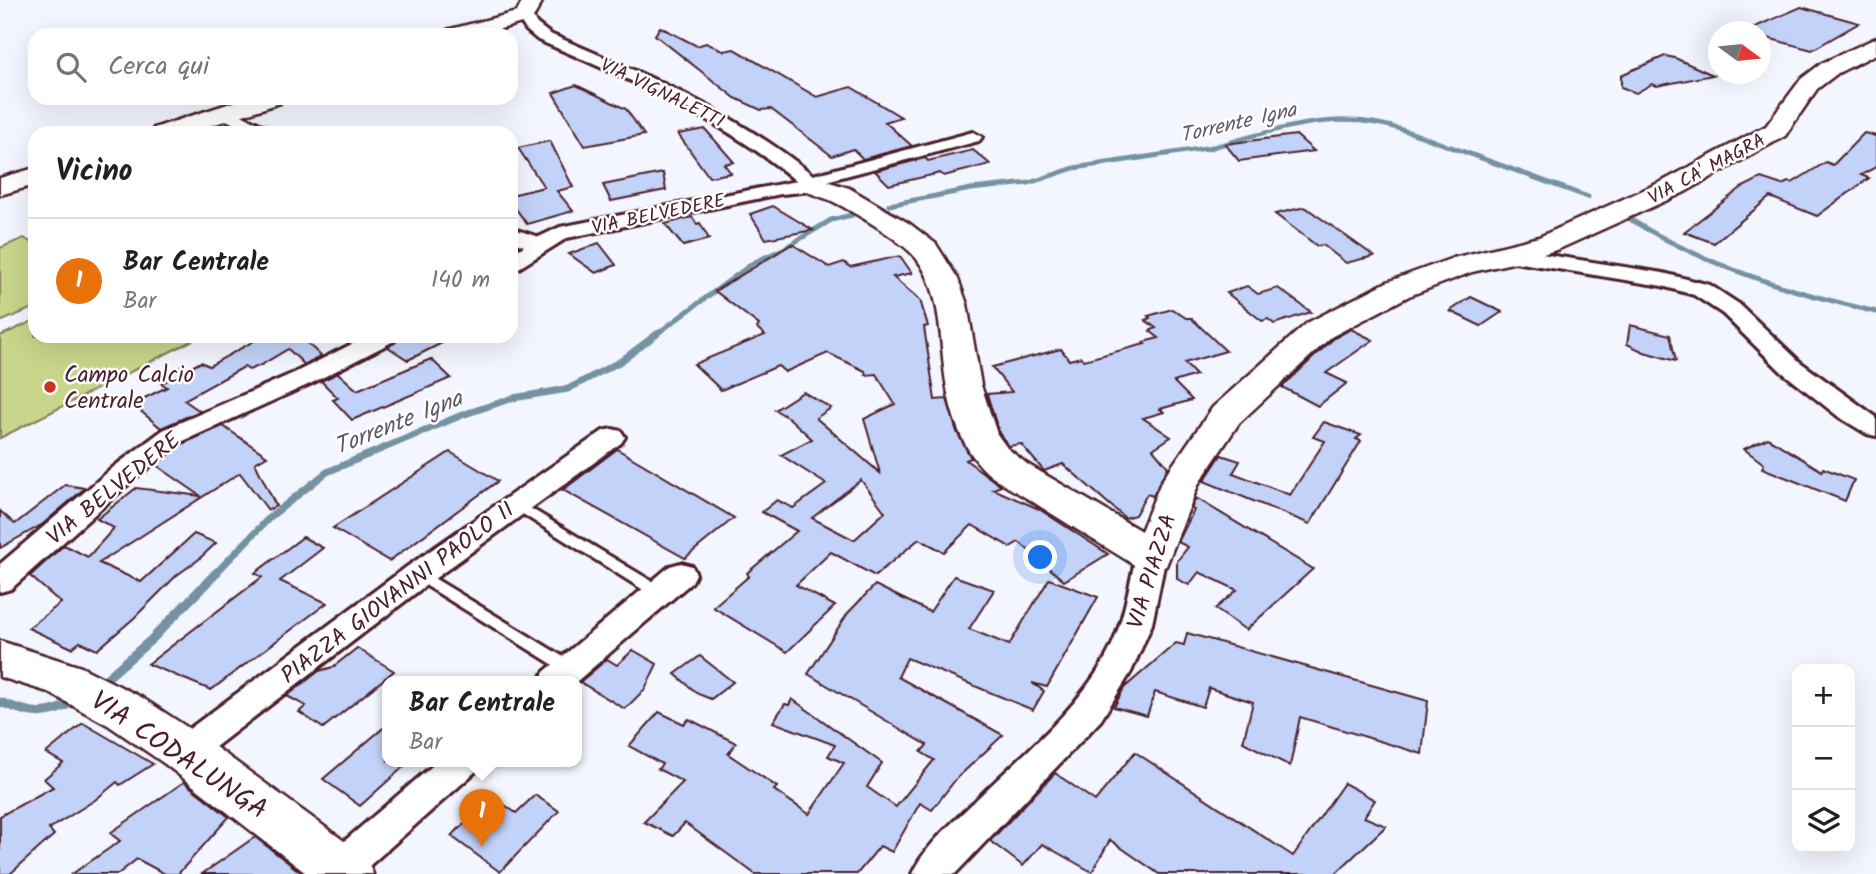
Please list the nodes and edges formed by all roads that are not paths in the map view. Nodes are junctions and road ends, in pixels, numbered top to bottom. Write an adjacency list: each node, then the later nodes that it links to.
1 (529, 8): 2 (street); 11 (street, VIA VIGNALETTI)
2 (474, 28)
3 (1876, 46): 16 (street, VIA CA' MAGRA)
4 (250, 105): 5 (street)
5 (227, 113): 6 (street); 7 (street)
6 (185, 126)
7 (251, 126)
8 (973, 137): 11 (street)
9 (28, 178): 12 (street)
10 (28, 181): 13 (lane)
11 (813, 185): 15 (street, VIA BELVEDERE); 22 (street, VIA VIGNALETTI)
12 (0, 187)
13 (0, 192)
14 (518, 236): 15 (street)
15 (539, 244): 17 (street, VIA BELVEDERE)
16 (1510, 255): 19 (street); 22 (street, VIA PIAZZA)
17 (518, 258)
18 (372, 343): 24 (street, VIA BELVEDERE)
19 (1876, 428)
20 (612, 437): 21 (street, PIAZZA GIOVANNI PAOLO II)
21 (515, 503): 23 (street, PIAZZA GIOVANNI PAOLO II); 25 (lane)
22 (1151, 556): 31 (street, VIA PIAZZA)
23 (419, 574): 27 (lane); 28 (street, PIAZZA GIOVANNI PAOLO II)
24 (0, 581)
25 (670, 583): 27 (street)
26 (0, 659): 28 (street, VIA CODALUNGA)
27 (563, 674)
28 (185, 751): 30 (street, VIA CODALUNGA)
29 (456, 767): 30 (street)
30 (343, 871)
31 (931, 874)

